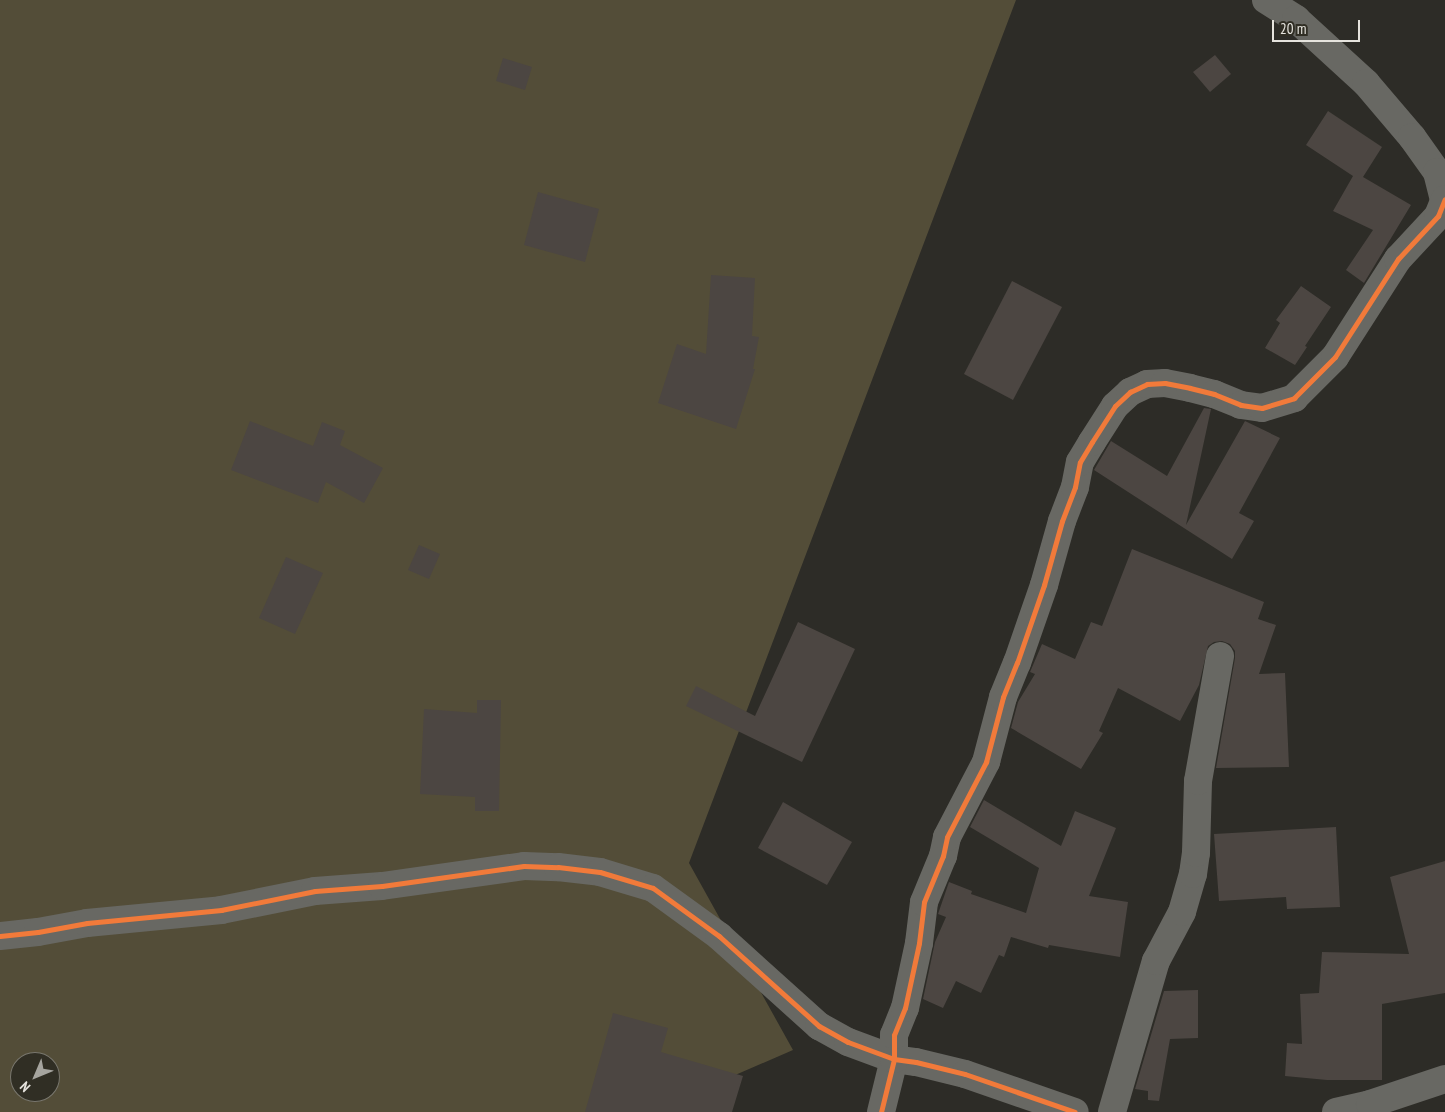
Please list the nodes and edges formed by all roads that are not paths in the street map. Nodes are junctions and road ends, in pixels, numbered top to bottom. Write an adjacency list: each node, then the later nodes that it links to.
1 (1266, 0): 2 (street)
2 (1444, 199): 5 (street)
3 (1220, 656): 10 (street)
4 (0, 936): 5 (street)
5 (894, 1059): 8 (street); 9 (street)
6 (1445, 1079): 7 (street)
7 (1345, 1111)
8 (880, 1112)
9 (1075, 1112)
10 (1112, 1112)

